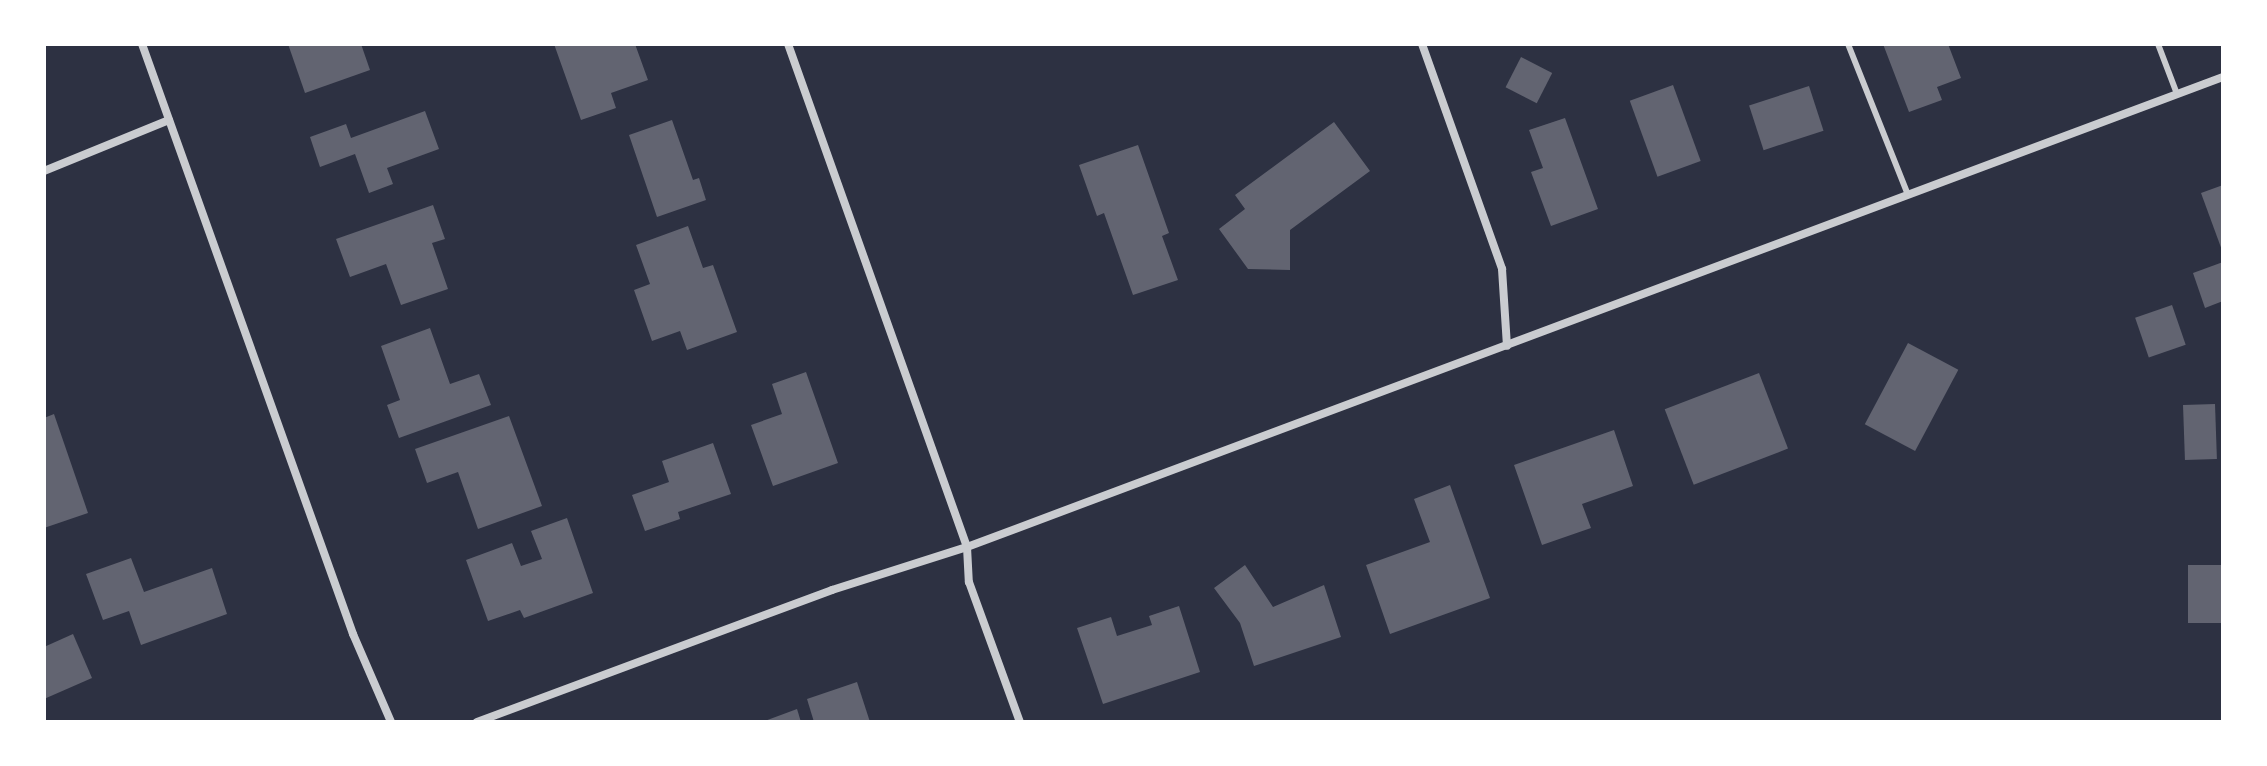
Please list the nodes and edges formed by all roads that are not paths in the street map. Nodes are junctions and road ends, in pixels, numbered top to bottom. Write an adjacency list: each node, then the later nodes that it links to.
1 (142, 44): 8 (street)
2 (788, 44): 12 (street)
3 (1422, 44): 11 (street)
4 (1848, 44): 10 (lane)
5 (2158, 44): 7 (lane)
6 (2223, 77): 7 (street)
7 (2177, 94): 10 (street)
8 (169, 120): 9 (street); 13 (street)
9 (44, 171)
10 (1908, 195): 11 (street)
11 (1507, 346): 12 (street)
12 (967, 547): 14 (street); 15 (street)
13 (391, 722)
14 (477, 722)
15 (1020, 722)

